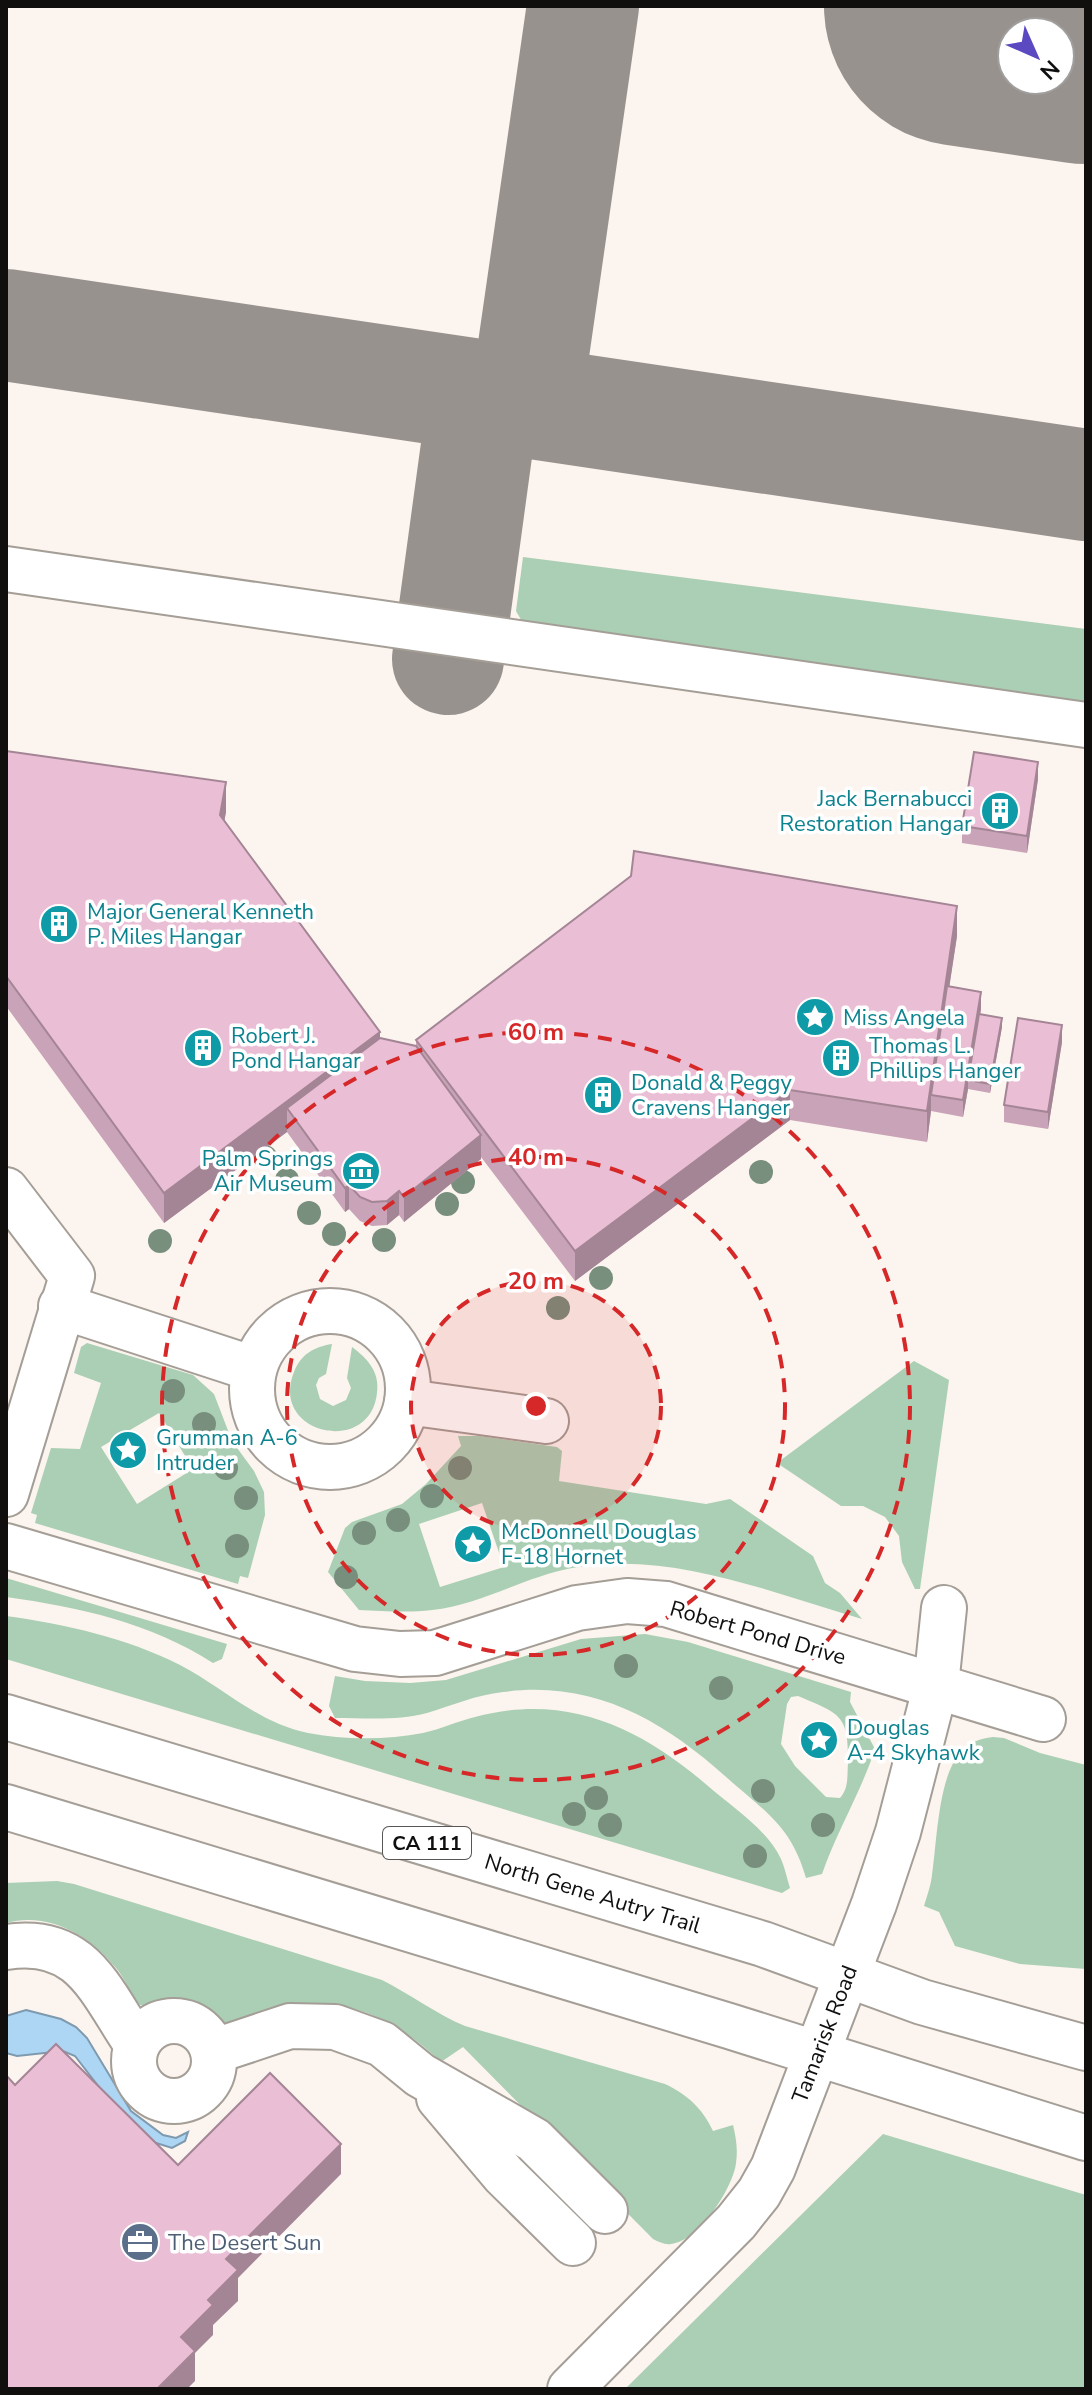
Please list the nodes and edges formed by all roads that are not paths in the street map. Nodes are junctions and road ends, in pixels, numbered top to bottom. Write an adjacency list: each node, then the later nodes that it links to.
1 (6, 569): 2 (main road)
2 (1086, 725)
3 (6, 1190): 4 (main road)
4 (61, 1306): 5 (main road); 6 (main road)
5 (254, 1369): 7 (main road); 7 (main road)
6 (19, 1401): 9 (main road)
7 (407, 1402): 8 (main road)
8 (546, 1421)
9 (6, 1494)
10 (6, 1546): 12 (main road, Robert Pond Drive)
11 (944, 1608): 12 (main road, Tamarisk Road)
12 (936, 1685): 14 (main road, Robert Pond Drive); 17 (main road, Tamarisk Road)
13 (6, 1717): 17 (main road, North Gene Autry Trail / CA 111)
14 (1043, 1719)
15 (6, 1807): 21 (main road)
16 (6, 1947): 18 (main road)
17 (847, 1975): 20 (main road, North Gene Autry Trail / CA 111); 21 (main road, Tamarisk Road)
18 (137, 2045): 19 (main road); 19 (main road)
19 (212, 2048): 22 (main road)
20 (1086, 2048)
21 (816, 2053): 23 (main road); 26 (main road, Tamarisk Road)
22 (420, 2075): 24 (main road); 25 (main road)
23 (1086, 2138)
24 (605, 2211)
25 (573, 2243)
26 (570, 2389)

